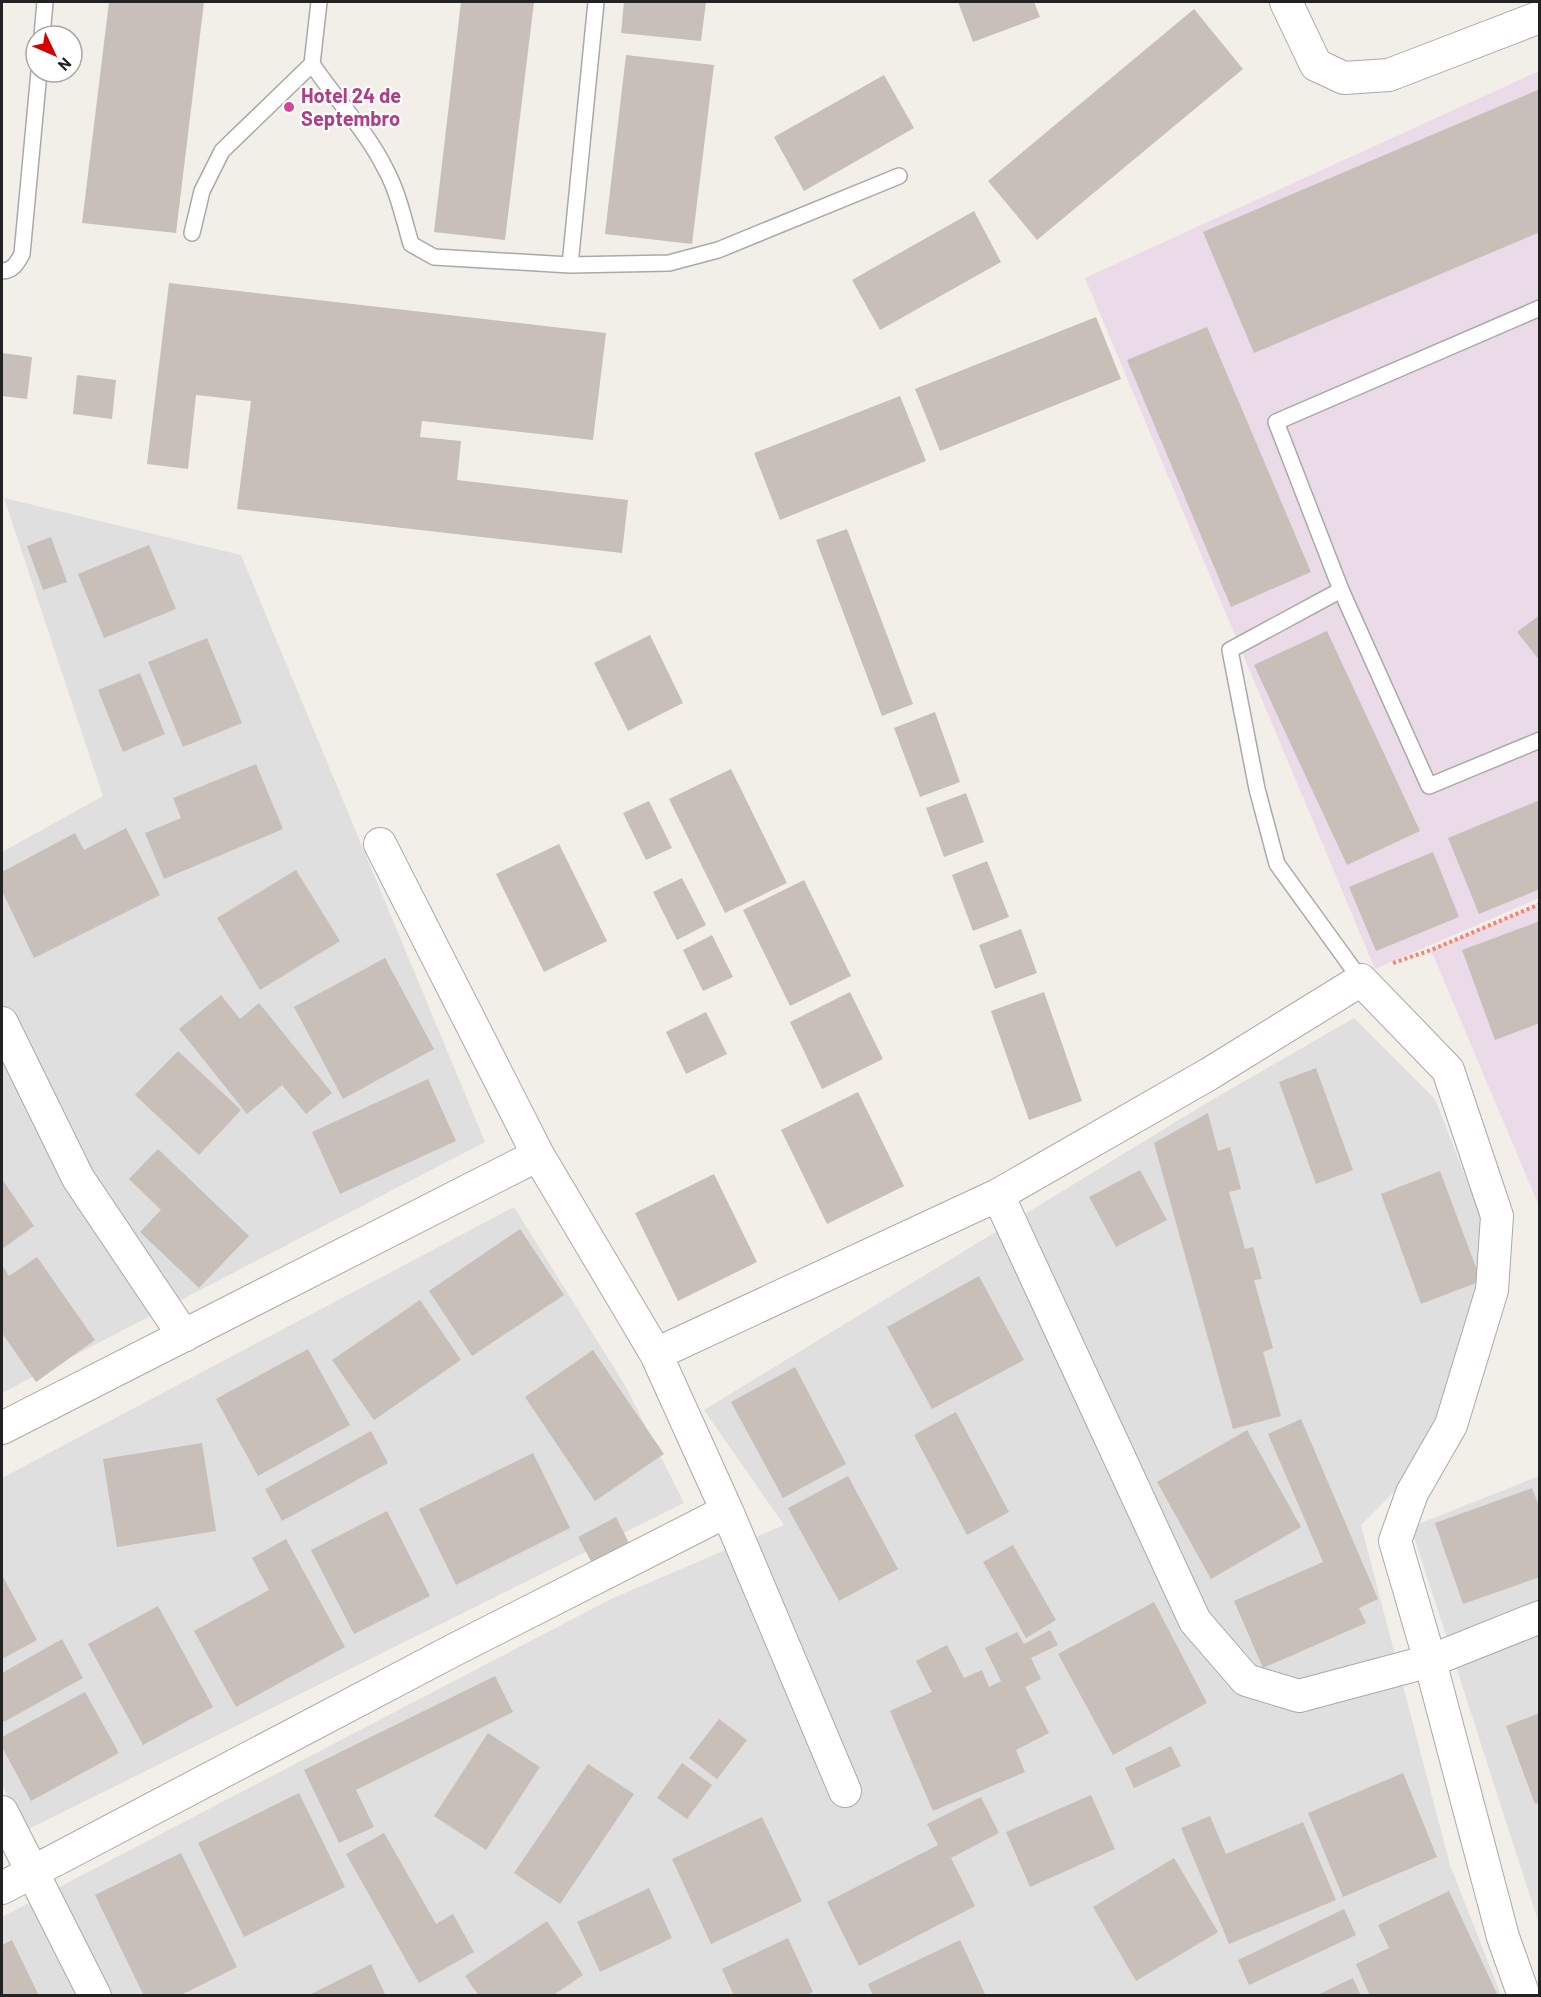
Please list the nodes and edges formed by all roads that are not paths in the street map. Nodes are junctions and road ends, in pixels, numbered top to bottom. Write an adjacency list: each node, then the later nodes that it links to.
1 (45, 2): 6 (lane)
2 (320, 2): 7 (lane)
3 (596, 2): 11 (lane)
4 (1286, 2): 5 (street)
5 (1539, 17)
6 (43, 24)
7 (312, 64): 10 (lane); 11 (lane)
8 (38, 84): 12 (lane)
9 (899, 176): 11 (lane)
10 (192, 233)
11 (570, 265)
12 (2, 271)
13 (1539, 308): 14 (lane)
14 (1341, 590): 15 (lane); 17 (lane)
15 (1539, 740)
16 (380, 844): 19 (street)
17 (1360, 980): 20 (street); 26 (street)
18 (2, 1023): 21 (street)
19 (538, 1155): 21 (street); 22 (street)
20 (998, 1196): 22 (street); 26 (street)
21 (184, 1336): 23 (street)
22 (656, 1354): 24 (street)
23 (2, 1428)
24 (727, 1511): 27 (street); 29 (street)
25 (1539, 1617): 26 (street)
26 (1430, 1660): 32 (street)
27 (845, 1791)
28 (2, 1812): 29 (street)
29 (33, 1871): 30 (street); 31 (street)
30 (2, 1888)
31 (95, 1995)
32 (1524, 1995)

